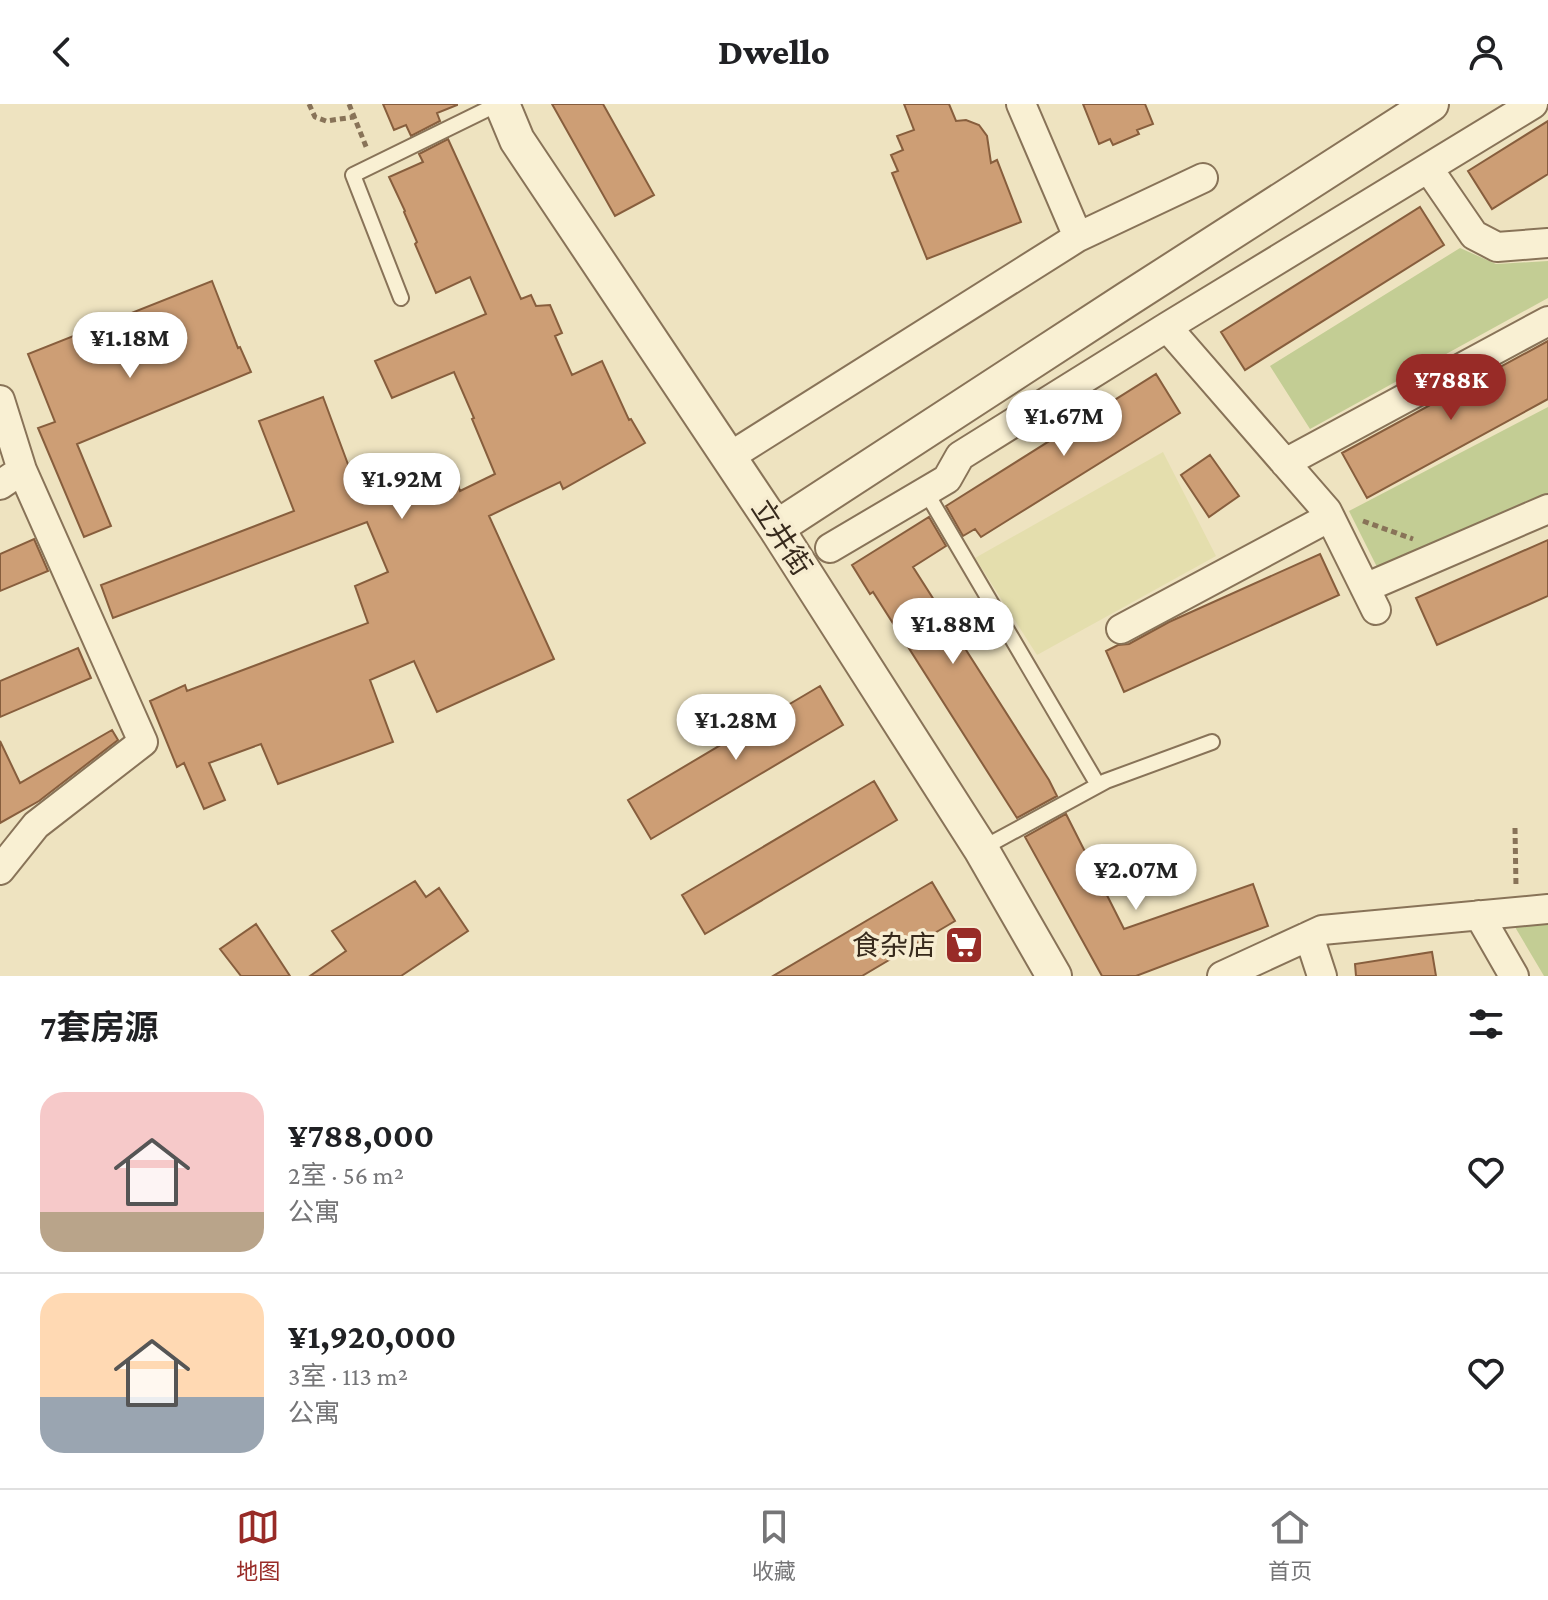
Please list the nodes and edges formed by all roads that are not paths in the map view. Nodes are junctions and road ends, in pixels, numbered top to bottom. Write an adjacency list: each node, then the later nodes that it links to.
1 (500, 104): 9 (lane); 13 (street, 立井街)
2 (1021, 104): 7 (street)
3 (1431, 104): 19 (street)
4 (1533, 104): 5 (street)
5 (1428, 168): 8 (street); 11 (street)
6 (1203, 178): 7 (street)
7 (1078, 237): 13 (street)
8 (1548, 243)
9 (401, 298)
10 (1548, 321): 14 (street)
11 (1167, 327): 14 (street); 16 (street)
12 (0, 400): 15 (street)
13 (729, 457): 19 (street, 立井街)
14 (1285, 463): 18 (street)
15 (11, 477): 25 (street)
16 (926, 492): 20 (street); 23 (lane)
17 (1548, 509): 18 (street)
18 (1330, 517): 21 (street)
19 (776, 528): 24 (street, 立井街)
20 (830, 548)
21 (1121, 629)
22 (1212, 742): 23 (lane)
23 (1098, 785): 24 (lane)
24 (981, 849): 29 (street, 立井街)
25 (0, 870)
26 (1548, 909): 27 (street)
27 (1479, 915): 28 (street); 32 (street)
28 (1309, 936): 30 (street); 31 (street)
29 (1054, 976)
30 (1222, 976)
31 (1322, 976)
32 (1514, 976)

